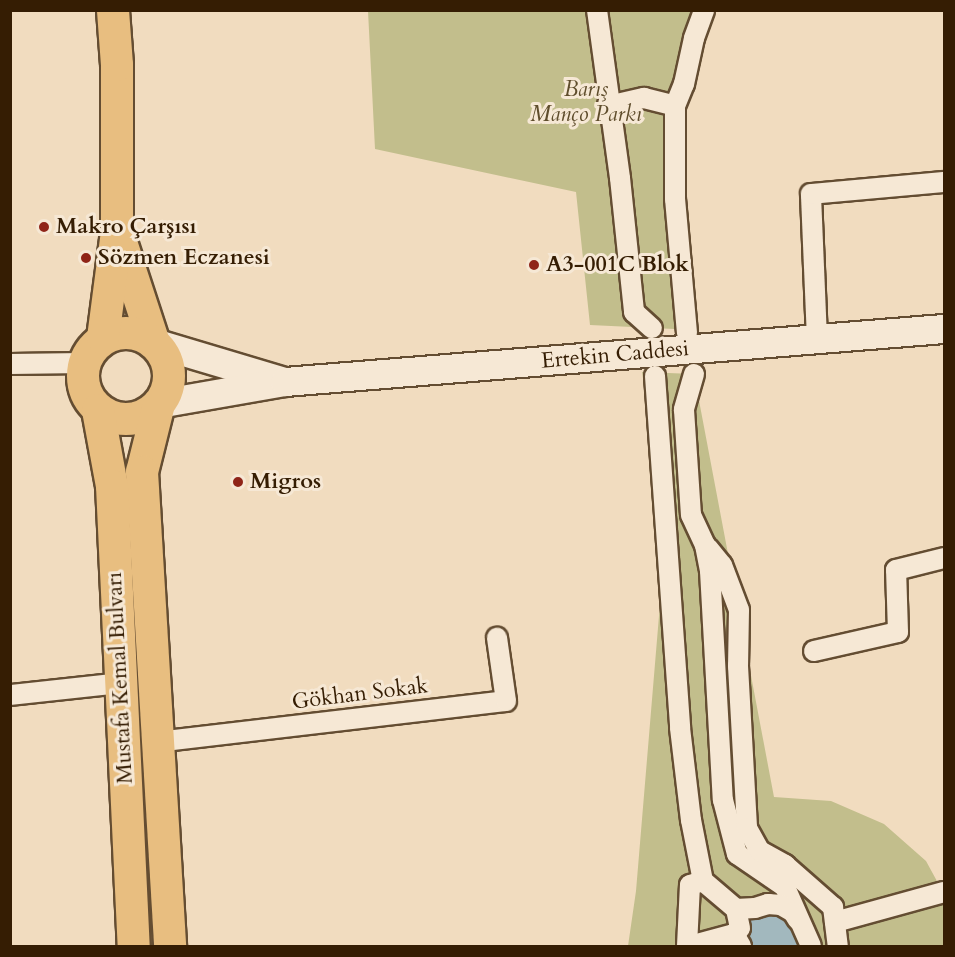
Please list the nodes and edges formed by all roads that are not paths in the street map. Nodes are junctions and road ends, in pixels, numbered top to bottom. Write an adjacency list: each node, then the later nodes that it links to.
1 (113, 10): 7 (main road)
2 (597, 10): 4 (street)
3 (704, 10): 5 (street)
4 (608, 104): 5 (street); 8 (street)
5 (675, 106): 10 (street)
6 (945, 182): 12 (street)
7 (117, 232): 11 (main road); 13 (main road)
8 (652, 328)
9 (945, 329): 12 (main road, Ertekin Caddesi)
10 (687, 333)
11 (103, 338): 13 (main road); 14 (main road)
12 (817, 339): 18 (main road, Ertekin Caddesi)
13 (154, 343): 18 (main road); 19 (main road)
14 (84, 363): 15 (street); 20 (main road)
15 (10, 364)
16 (694, 374): 21 (street)
17 (655, 376): 28 (street)
18 (285, 382): 19 (main road, Ertekin Caddesi)
19 (159, 404): 20 (main road); 27 (main road)
20 (98, 410): 25 (main road, Mustafa Kemal Bulvarı)
21 (705, 545): 31 (street); 32 (street)
22 (945, 558): 24 (street)
23 (497, 638): 27 (street, Gökhan Sokak)
24 (814, 651)
25 (121, 683): 26 (street); 35 (main road, Mustafa Kemal Bulvarı)
26 (10, 694)
27 (157, 742): 36 (main road)
28 (703, 881): 30 (street); 37 (street)
29 (945, 892): 31 (street)
30 (736, 909): 32 (street); 33 (street)
31 (835, 922): 34 (street)
32 (801, 923): 34 (street); 38 (street); 39 (street)
33 (737, 940): 37 (street)
34 (838, 945)
35 (134, 946)
36 (170, 946)
37 (689, 946)
38 (801, 946)
39 (811, 946)

